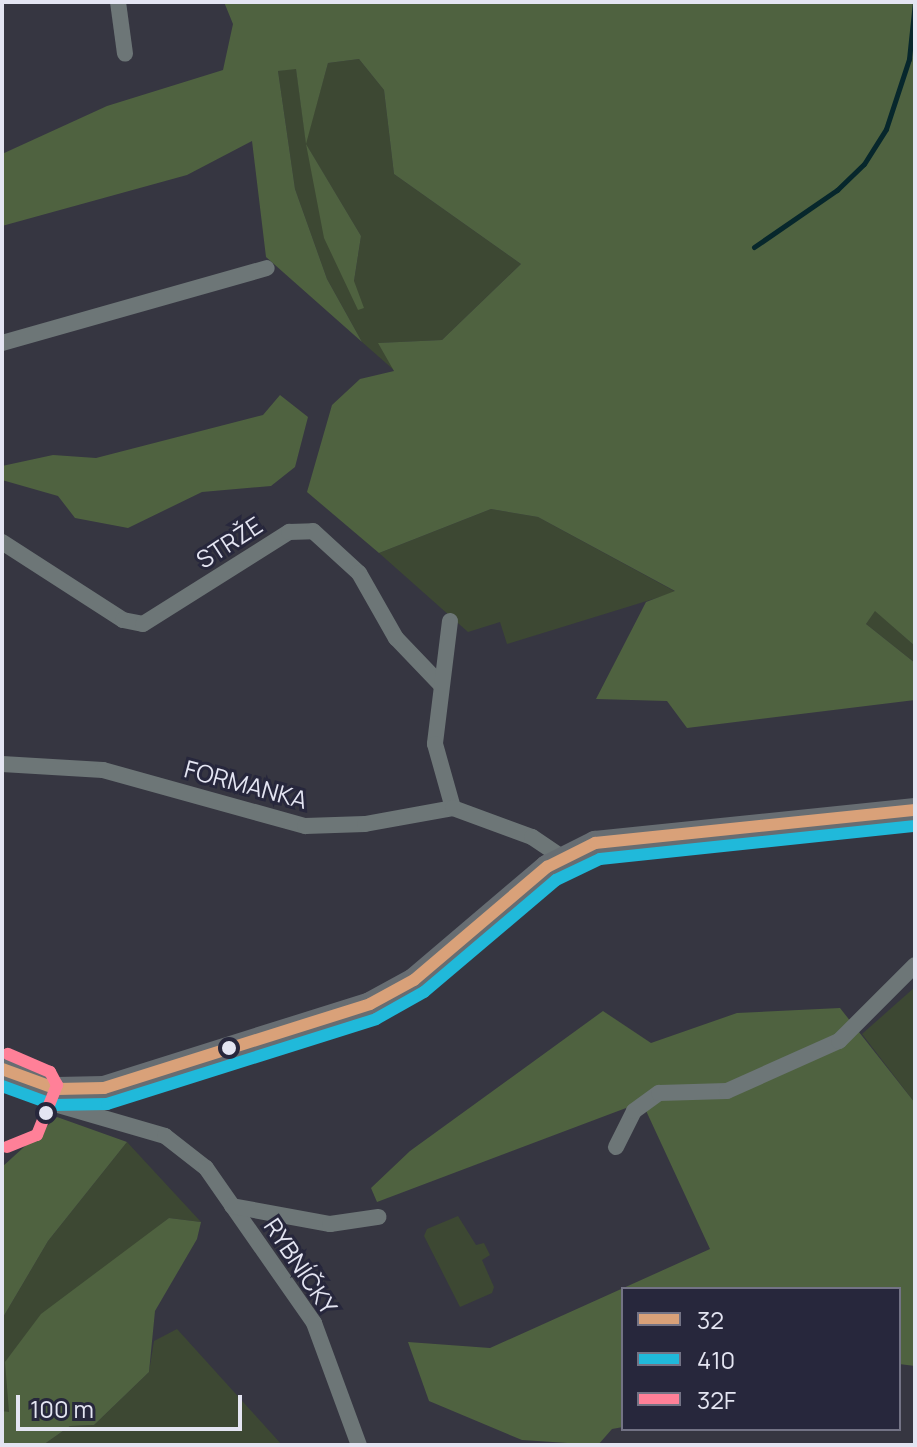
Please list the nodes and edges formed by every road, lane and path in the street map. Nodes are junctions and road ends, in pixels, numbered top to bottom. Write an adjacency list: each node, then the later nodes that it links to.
1 (118, 2): 2 (street)
2 (125, 54)
3 (267, 268): 4 (street)
4 (2, 343)
5 (2, 542): 7 (street, STRŽE)
6 (450, 621): 7 (street)
7 (441, 685): 9 (street)
8 (2, 764): 9 (street, FORMANKA)
9 (453, 808): 11 (street)
10 (915, 810): 11 (street)
11 (562, 857): 14 (street)
12 (915, 965): 15 (street)
13 (2, 1069): 14 (street)
14 (41, 1085): 16 (street, RYBNÍČKY)
15 (616, 1147)
16 (232, 1206): 17 (street, RYBNÍČKY); 18 (street, RYBNÍČKY)
17 (378, 1217)
18 (359, 1445)

